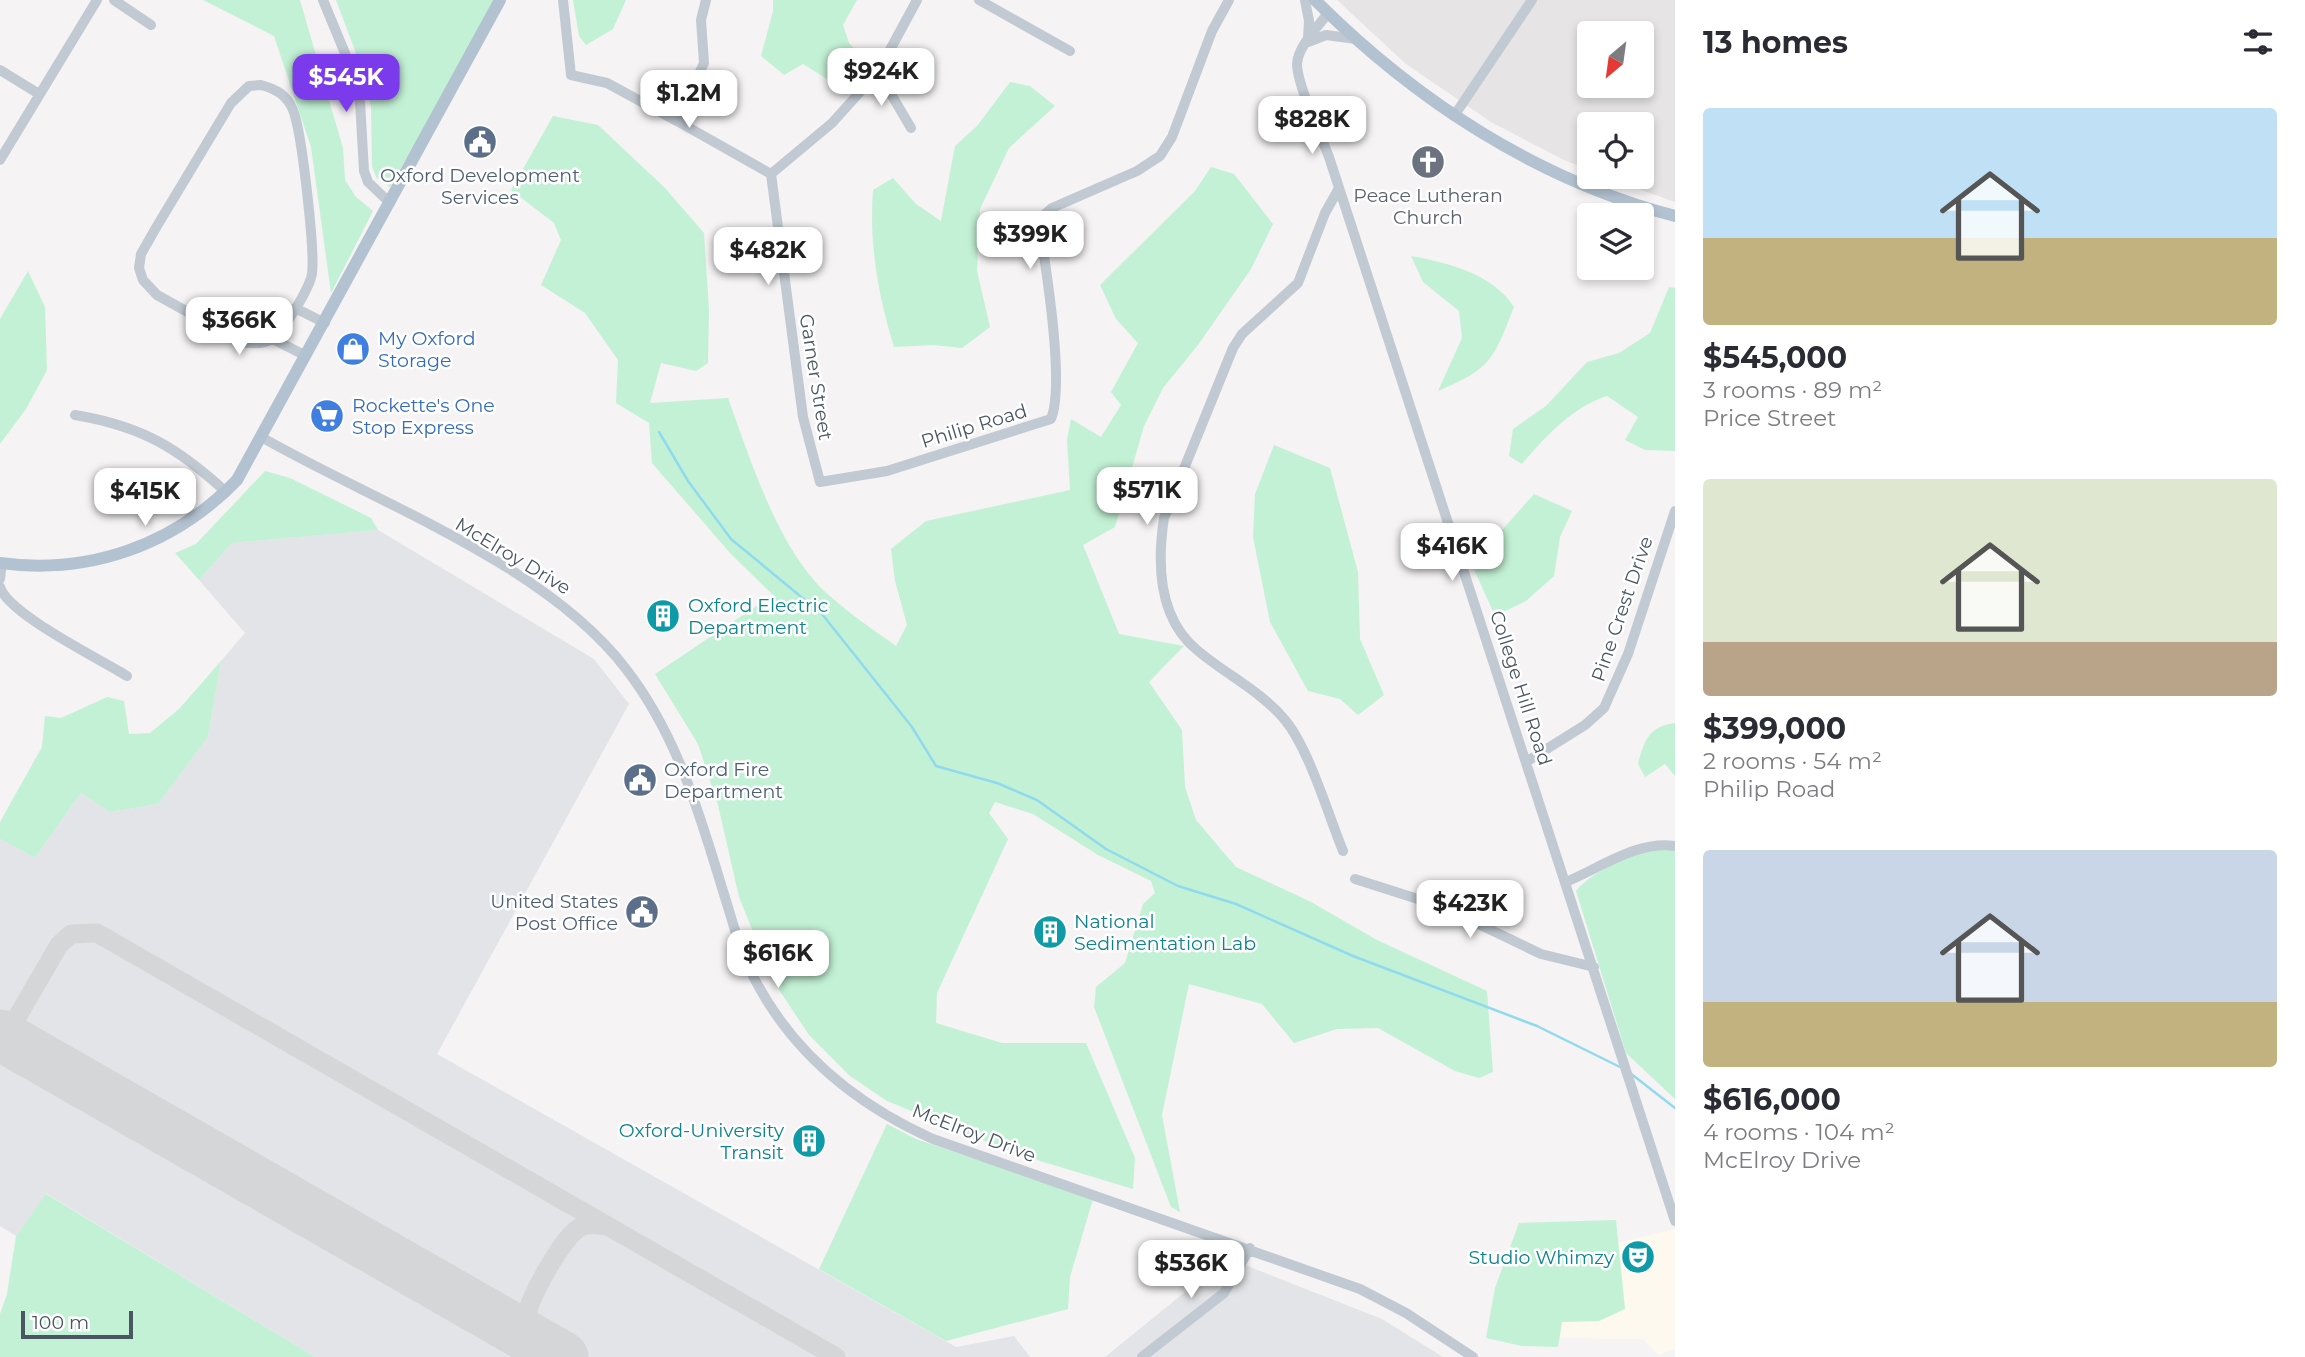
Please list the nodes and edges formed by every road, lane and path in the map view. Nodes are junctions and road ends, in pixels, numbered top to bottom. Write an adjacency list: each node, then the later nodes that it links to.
1 (97, 0): 20 (street)
2 (114, 0): 14 (street)
3 (323, 0): 27 (street)
4 (500, 0): 27 (main road)
5 (563, 0): 22 (street)
6 (706, 0): 22 (street)
7 (917, 0): 19 (street)
8 (979, 0): 17 (street)
9 (1229, 0): 35 (street, Philip Road)
10 (1305, 0): 16 (street)
11 (1315, 0): 13 (main road)
12 (1532, 0): 21 (street)
13 (1328, 13): 15 (main road); 16 (street, College Hill Road)
14 (151, 24)
15 (1356, 38): 16 (street); 21 (main road)
16 (1307, 42): 26 (street, College Hill Road)
17 (1070, 51)
18 (0, 70): 20 (street)
19 (878, 72): 23 (street); 25 (street)
20 (39, 94): 24 (street)
21 (1454, 116): 28 (main road)
22 (677, 121): 25 (street)
23 (911, 128)
24 (0, 160)
25 (771, 174): 35 (street, Garner Street)
26 (1338, 190): 42 (street, College Hill Road); 44 (street)
27 (390, 204): 30 (main road)
28 (1675, 216)
29 (295, 308): 30 (street); 31 (street); 31 (street)
30 (325, 323): 32 (main road)
31 (273, 339): 32 (street)
32 (306, 356): 34 (main road)
33 (75, 415): 36 (street)
34 (262, 438): 36 (main road); 49 (street, McElroy Drive)
35 (820, 482)
36 (226, 492): 38 (main road)
37 (1675, 511): 42 (street, Pine Crest Drive)
38 (1, 563): 39 (street)
39 (0, 579)
40 (0, 587): 41 (street)
41 (127, 676)
42 (1526, 762): 46 (street, College Hill Road)
43 (1675, 845): 46 (street)
44 (1343, 851)
45 (1355, 879): 47 (street)
46 (1566, 882): 47 (street, College Hill Road)
47 (1594, 967): 48 (street, College Hill Road)
48 (1675, 1222)
49 (1250, 1248): 50 (street); 51 (street, McElroy Drive)
50 (1142, 1357)
51 (1473, 1357)

